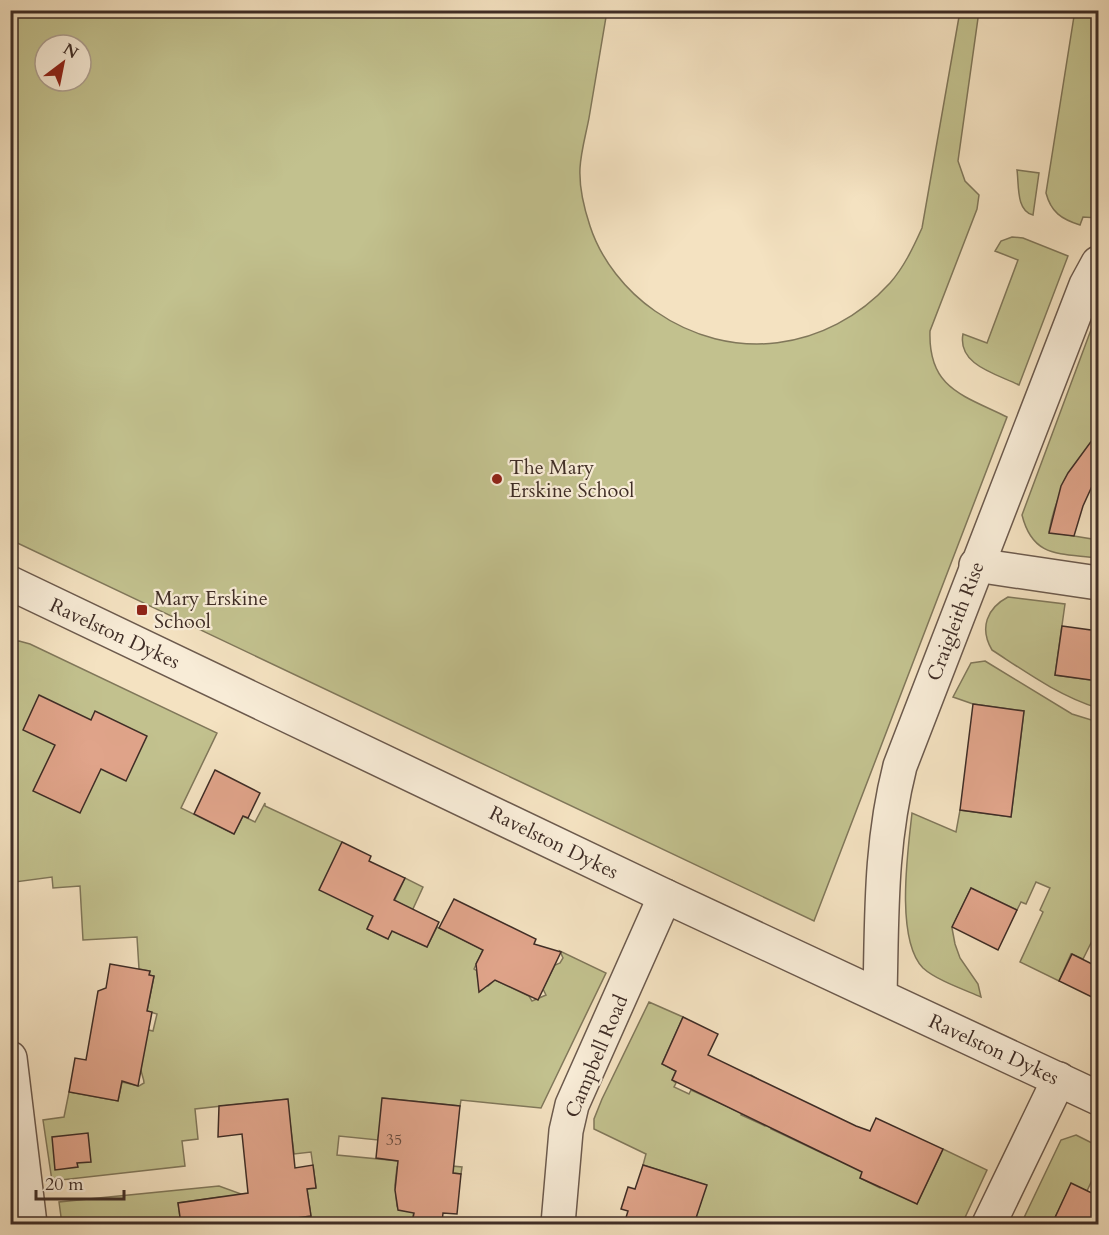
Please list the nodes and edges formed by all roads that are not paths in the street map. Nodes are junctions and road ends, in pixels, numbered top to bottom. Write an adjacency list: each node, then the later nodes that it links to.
1 (1098, 263): 2 (street, Craigleith Rise)
2 (976, 565): 4 (street); 6 (street, Craigleith Rise)
3 (10, 583): 5 (street, Ravelston Dykes)
4 (1098, 583)
5 (665, 896): 6 (street, Ravelston Dykes); 11 (street, Campbell Road)
6 (880, 995): 8 (street, Ravelston Dykes)
7 (10, 1058): 10 (street)
8 (1059, 1079): 9 (street, Ravelston Dykes); 12 (street)
9 (1098, 1098)
10 (30, 1224)
11 (558, 1224)
12 (989, 1224)

